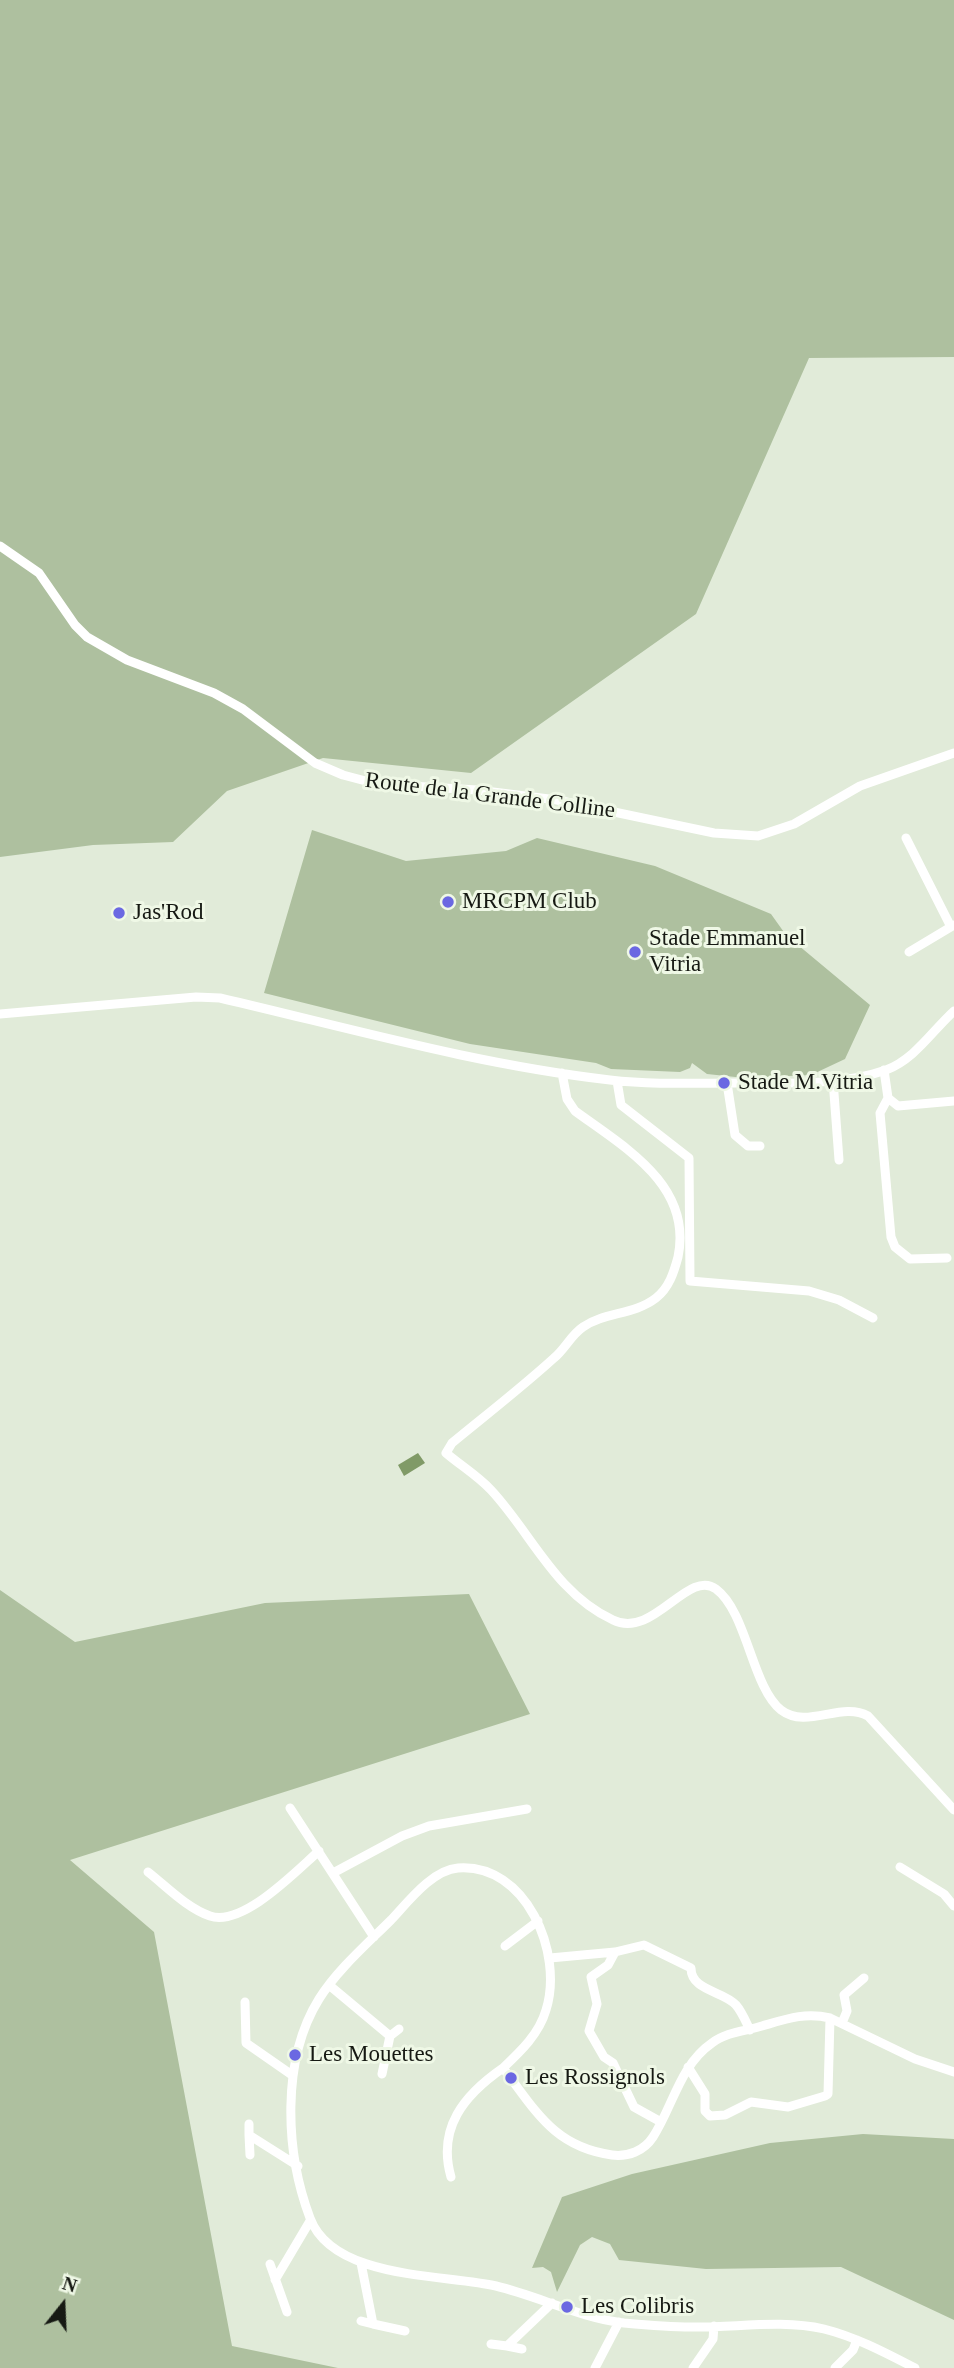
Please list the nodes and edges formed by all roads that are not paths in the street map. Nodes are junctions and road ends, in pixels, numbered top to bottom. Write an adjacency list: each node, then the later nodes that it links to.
1 (0, 547): 2 (street, Route de la Grande Colline)
2 (954, 753)
3 (906, 838): 4 (street)
4 (952, 926): 5 (street)
5 (909, 952)
6 (954, 1011): 8 (street)
7 (0, 1014): 9 (street)
8 (884, 1070): 10 (street); 13 (street)
9 (562, 1073): 11 (street); 21 (street)
10 (833, 1080): 12 (street); 16 (street)
11 (617, 1081): 12 (street); 18 (street)
12 (727, 1083): 15 (street)
13 (888, 1098): 14 (street); 17 (street)
14 (954, 1101)
15 (760, 1146)
16 (839, 1160)
17 (947, 1258)
18 (873, 1318)
19 (290, 1808): 22 (street)
20 (527, 1810): 25 (street)
21 (954, 1810)
22 (319, 1851): 24 (street); 25 (street)
23 (900, 1867): 26 (street)
24 (148, 1872)
25 (333, 1874): 28 (street)
26 (954, 1906)
27 (538, 1921): 28 (street); 29 (street); 31 (street)
28 (374, 1937): 33 (street)
29 (505, 1946)
30 (615, 1952): 31 (street); 38 (street); 45 (street)
31 (550, 1958): 41 (street)
32 (864, 1978): 36 (street)
33 (329, 1985): 39 (street); 44 (street)
34 (245, 2002): 44 (street)
35 (830, 2018): 36 (street); 38 (street); 40 (street)
36 (842, 2023): 42 (street)
37 (399, 2029): 39 (street)
38 (750, 2030): 40 (street)
39 (390, 2036): 43 (street)
40 (688, 2067): 45 (street)
41 (503, 2068): 45 (street); 50 (street)
42 (954, 2072)
43 (382, 2074)
44 (292, 2075): 49 (street)
45 (661, 2122)
46 (249, 2124): 47 (street)
47 (249, 2135): 48 (street); 49 (street)
48 (250, 2155)
49 (298, 2166): 51 (street)
50 (451, 2177)
51 (310, 2221): 52 (street); 54 (street)
52 (361, 2263): 55 (street); 59 (street)
53 (270, 2264): 54 (street)
54 (275, 2280): 56 (street)
55 (552, 2303): 58 (street); 64 (street)
56 (287, 2312)
57 (360, 2322): 59 (street)
58 (619, 2322): 60 (street); 66 (street)
59 (373, 2324): 61 (street)
60 (714, 2326): 62 (street); 67 (street)
61 (405, 2331)
62 (857, 2340): 68 (street); 69 (street)
63 (491, 2344): 64 (street)
64 (507, 2346): 65 (street)
65 (522, 2349)
66 (595, 2368)
67 (693, 2368)
68 (835, 2368)
69 (915, 2368)

